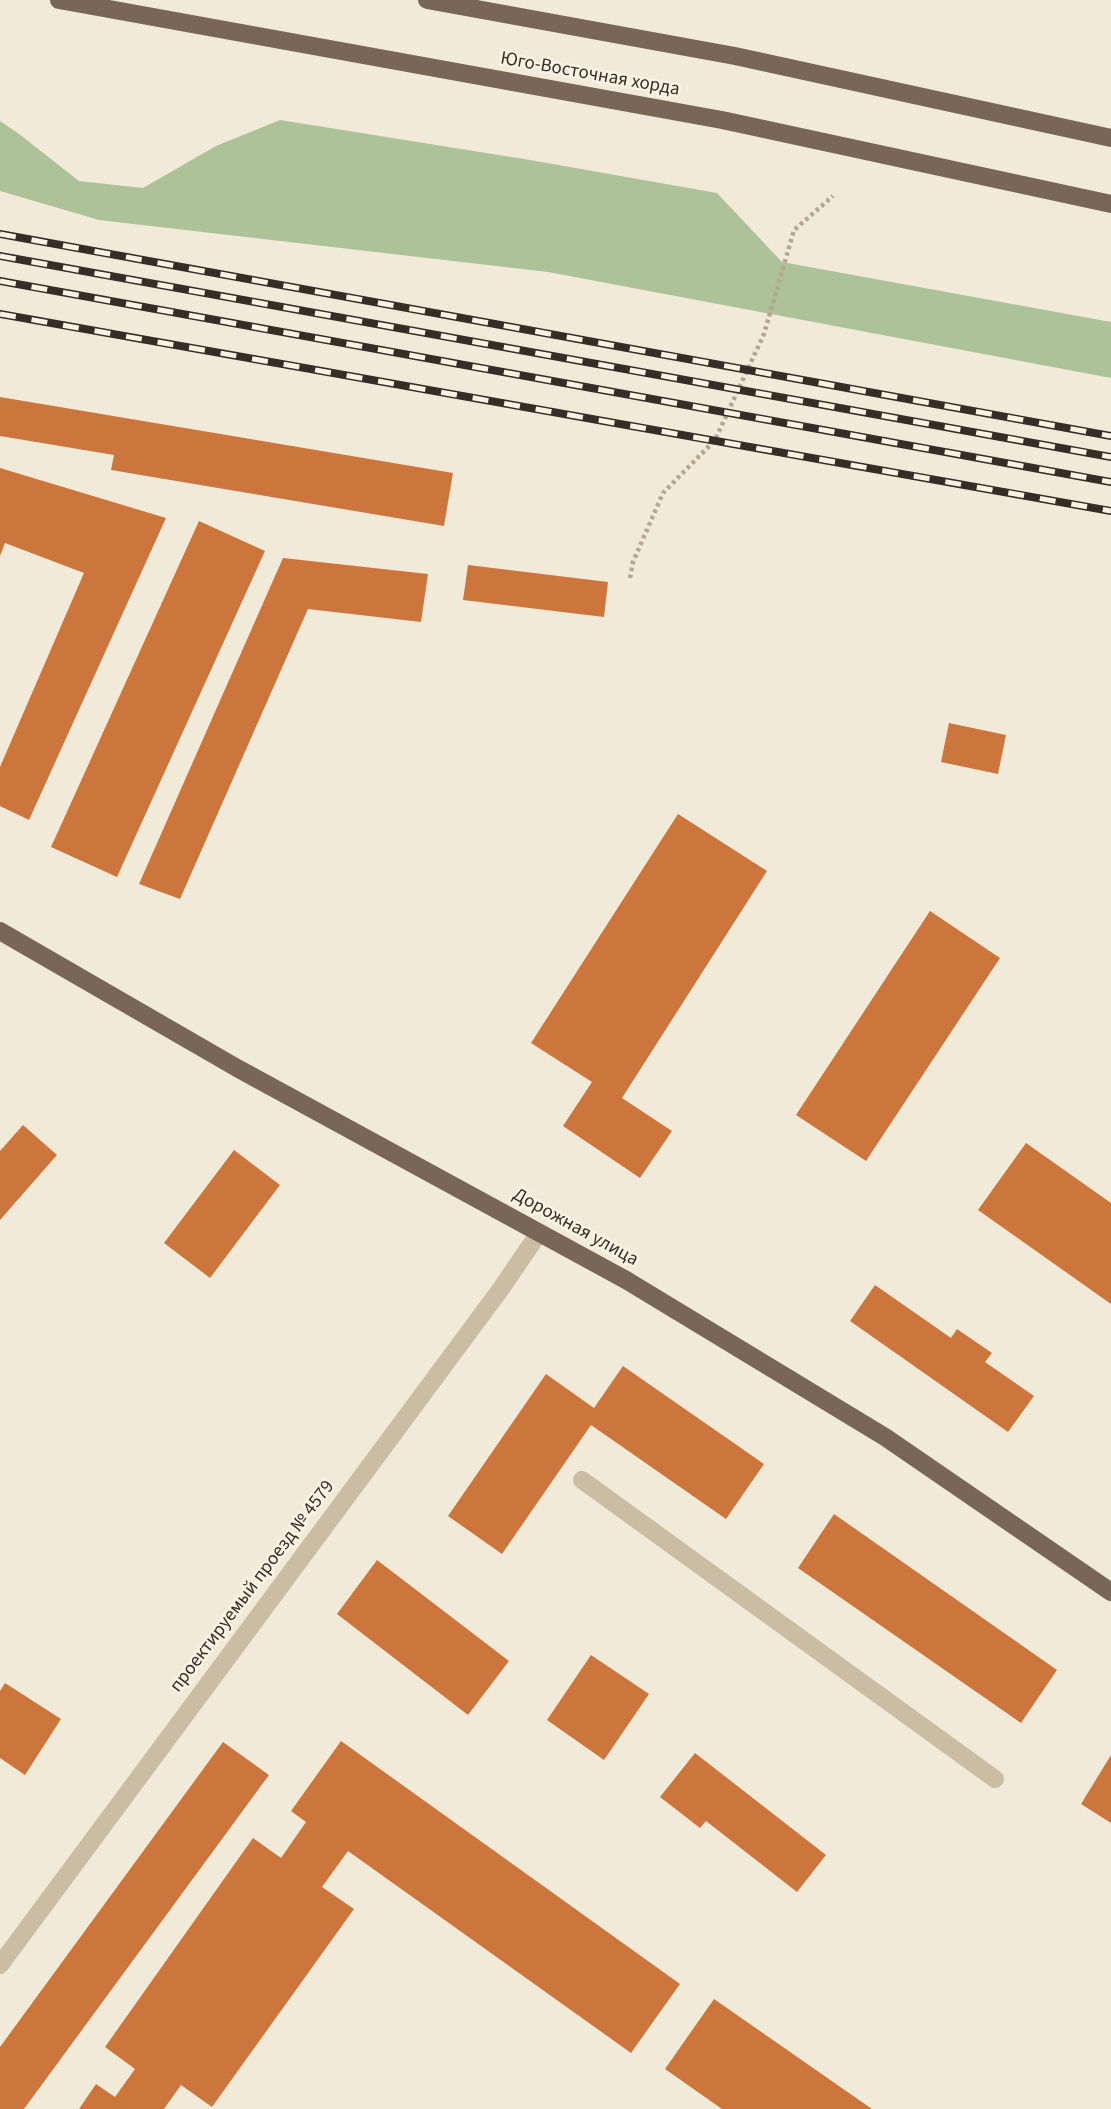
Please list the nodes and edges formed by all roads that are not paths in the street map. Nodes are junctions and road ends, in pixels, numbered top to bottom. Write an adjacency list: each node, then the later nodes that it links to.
1 (59, 0): 4 (main road, Юго-Восточная хорда)
2 (427, 0): 3 (main road)
3 (1111, 138)
4 (1111, 204)
5 (0, 931): 6 (main road, Дорожная улица)
6 (539, 1233): 8 (main road, Дорожная улица); 10 (street, проектируемый проезд № 4579)
7 (582, 1480): 9 (street)
8 (1111, 1592)
9 (995, 1779)
10 (0, 1965)

